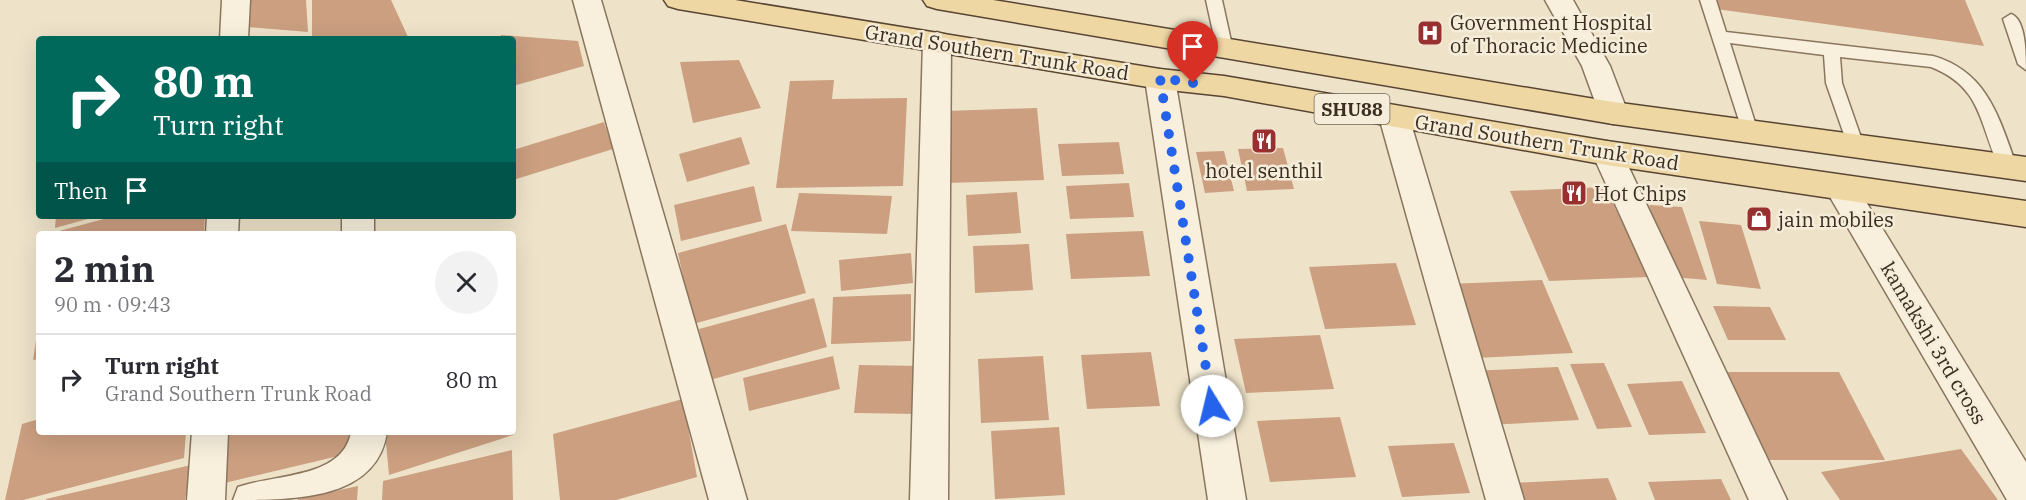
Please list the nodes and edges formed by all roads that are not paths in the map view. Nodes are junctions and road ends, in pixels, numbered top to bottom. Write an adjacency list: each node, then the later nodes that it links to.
1 (236, 0): 9 (street)
2 (587, 0): 29 (street)
3 (678, 0): 11 (main road, Grand Southern Trunk Road / SHU88)
4 (937, 0): 12 (main road, Grand Southern Trunk Road / SHU88)
5 (1214, 0): 12 (lane)
6 (1559, 0): 16 (street)
7 (1708, 0): 10 (lane)
8 (2011, 19): 14 (lane)
9 (234, 36)
10 (1720, 37): 13 (lane); 18 (lane)
11 (937, 42): 15 (main road, Grand Southern Trunk Road / SHU88); 30 (street)
12 (1225, 50): 16 (main road, Grand Southern Trunk Road / SHU88)
13 (1832, 50): 19 (lane); 21 (lane)
14 (2026, 64)
15 (1160, 78): 17 (main road, Grand Southern Trunk Road / SHU88); 31 (street)
16 (1613, 113): 18 (main road, Grand Southern Trunk Road / SHU88)
17 (1394, 117): 20 (main road, Grand Southern Trunk Road / SHU88); 32 (street)
18 (1749, 132): 19 (main road, Grand Southern Trunk Road / SHU88)
19 (1856, 146): 21 (main road, Grand Southern Trunk Road / SHU88)
20 (1607, 153): 22 (main road, Grand Southern Trunk Road / SHU88); 33 (street)
21 (2017, 168)
22 (1841, 188): 23 (main road, Grand Southern Trunk Road / SHU88); 26 (street, kamakshi 3rd cross)
23 (2026, 214)
24 (210, 435): 27 (street)
25 (369, 435): 28 (street)
26 (2026, 497)
27 (206, 500)
28 (252, 500)
29 (728, 500)
30 (929, 500)
31 (1227, 500)
32 (1505, 500)
33 (1768, 500)

